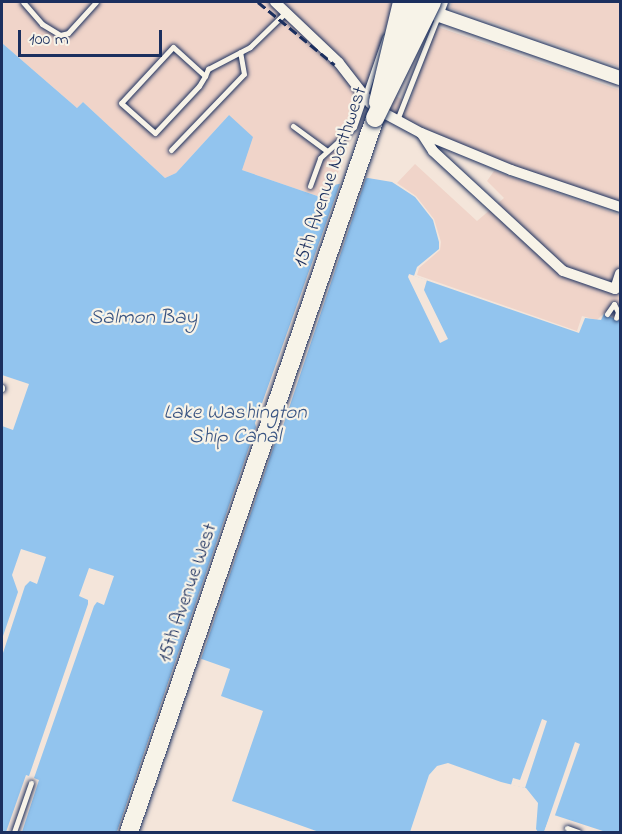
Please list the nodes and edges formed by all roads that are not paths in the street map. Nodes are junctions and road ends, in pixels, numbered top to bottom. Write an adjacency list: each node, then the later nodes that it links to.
1 (23, 2): 2 (lane)
2 (96, 2)
3 (275, 2): 7 (street)
4 (400, 2): 6 (street); 11 (lane, 15th Avenue Northwest); 12 (main road, bridge)
5 (415, 2): 12 (main road, 15th Avenue Northwest, bridge)
6 (438, 6): 10 (street); 12 (main road, bridge); 13 (lane)
7 (286, 12): 8 (lane); 11 (street)
8 (240, 52): 9 (lane); 16 (lane)
9 (205, 76): 9 (lane)
10 (621, 78)
11 (365, 97): 13 (street); 17 (lane, 15th Avenue Northwest)
12 (375, 118): 23 (main road, 15th Avenue Northwest)
13 (397, 120): 15 (street)
14 (293, 126): 17 (lane)
15 (421, 133): 19 (street); 20 (street)
16 (171, 150)
17 (327, 151): 18 (lane)
18 (310, 186)
19 (621, 207)
20 (621, 274)
21 (607, 314): 22 (lane)
22 (616, 318)
23 (290, 367): 27 (main road, 15th Avenue West)
24 (31, 783): 26 (lane)
25 (567, 828): 28 (lane)
26 (14, 832)
27 (129, 832)
28 (578, 832)

